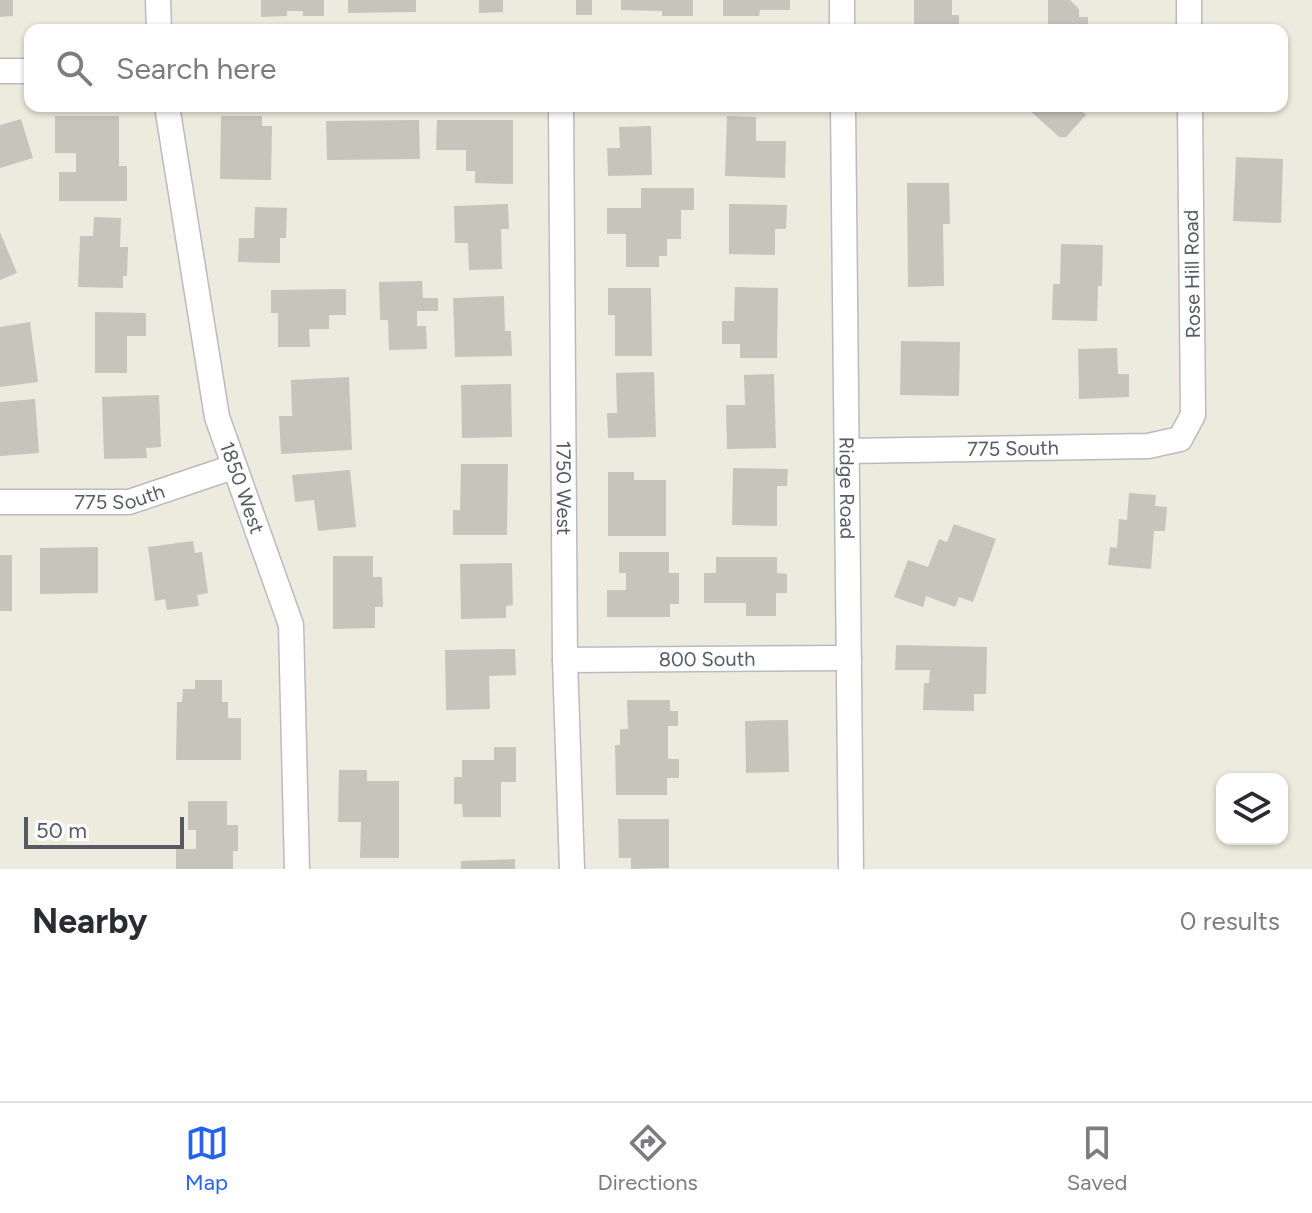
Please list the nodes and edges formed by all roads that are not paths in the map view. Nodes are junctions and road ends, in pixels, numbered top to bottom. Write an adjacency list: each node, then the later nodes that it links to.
1 (158, 0): 4 (street)
2 (842, 0): 5 (street)
3 (1189, 0): 6 (street)
4 (159, 24)
5 (842, 24)
6 (1189, 24)
7 (0, 71): 8 (street)
8 (24, 71)
9 (168, 112): 15 (street, 1850 West)
10 (561, 112): 18 (street, 1750 West)
11 (843, 112): 14 (street, Ridge Road)
12 (1190, 112): 13 (street, Rose Hill Road)
13 (1180, 439): 14 (street, 775 South)
14 (847, 451): 17 (street, Ridge Road)
15 (233, 467): 16 (street, 775 South); 19 (street, 1850 West)
16 (0, 502)
17 (849, 658): 18 (street, 800 South); 21 (street, Ridge Road)
18 (565, 660): 20 (street, 1750 West)
19 (297, 869)
20 (572, 869)
21 (851, 869)

